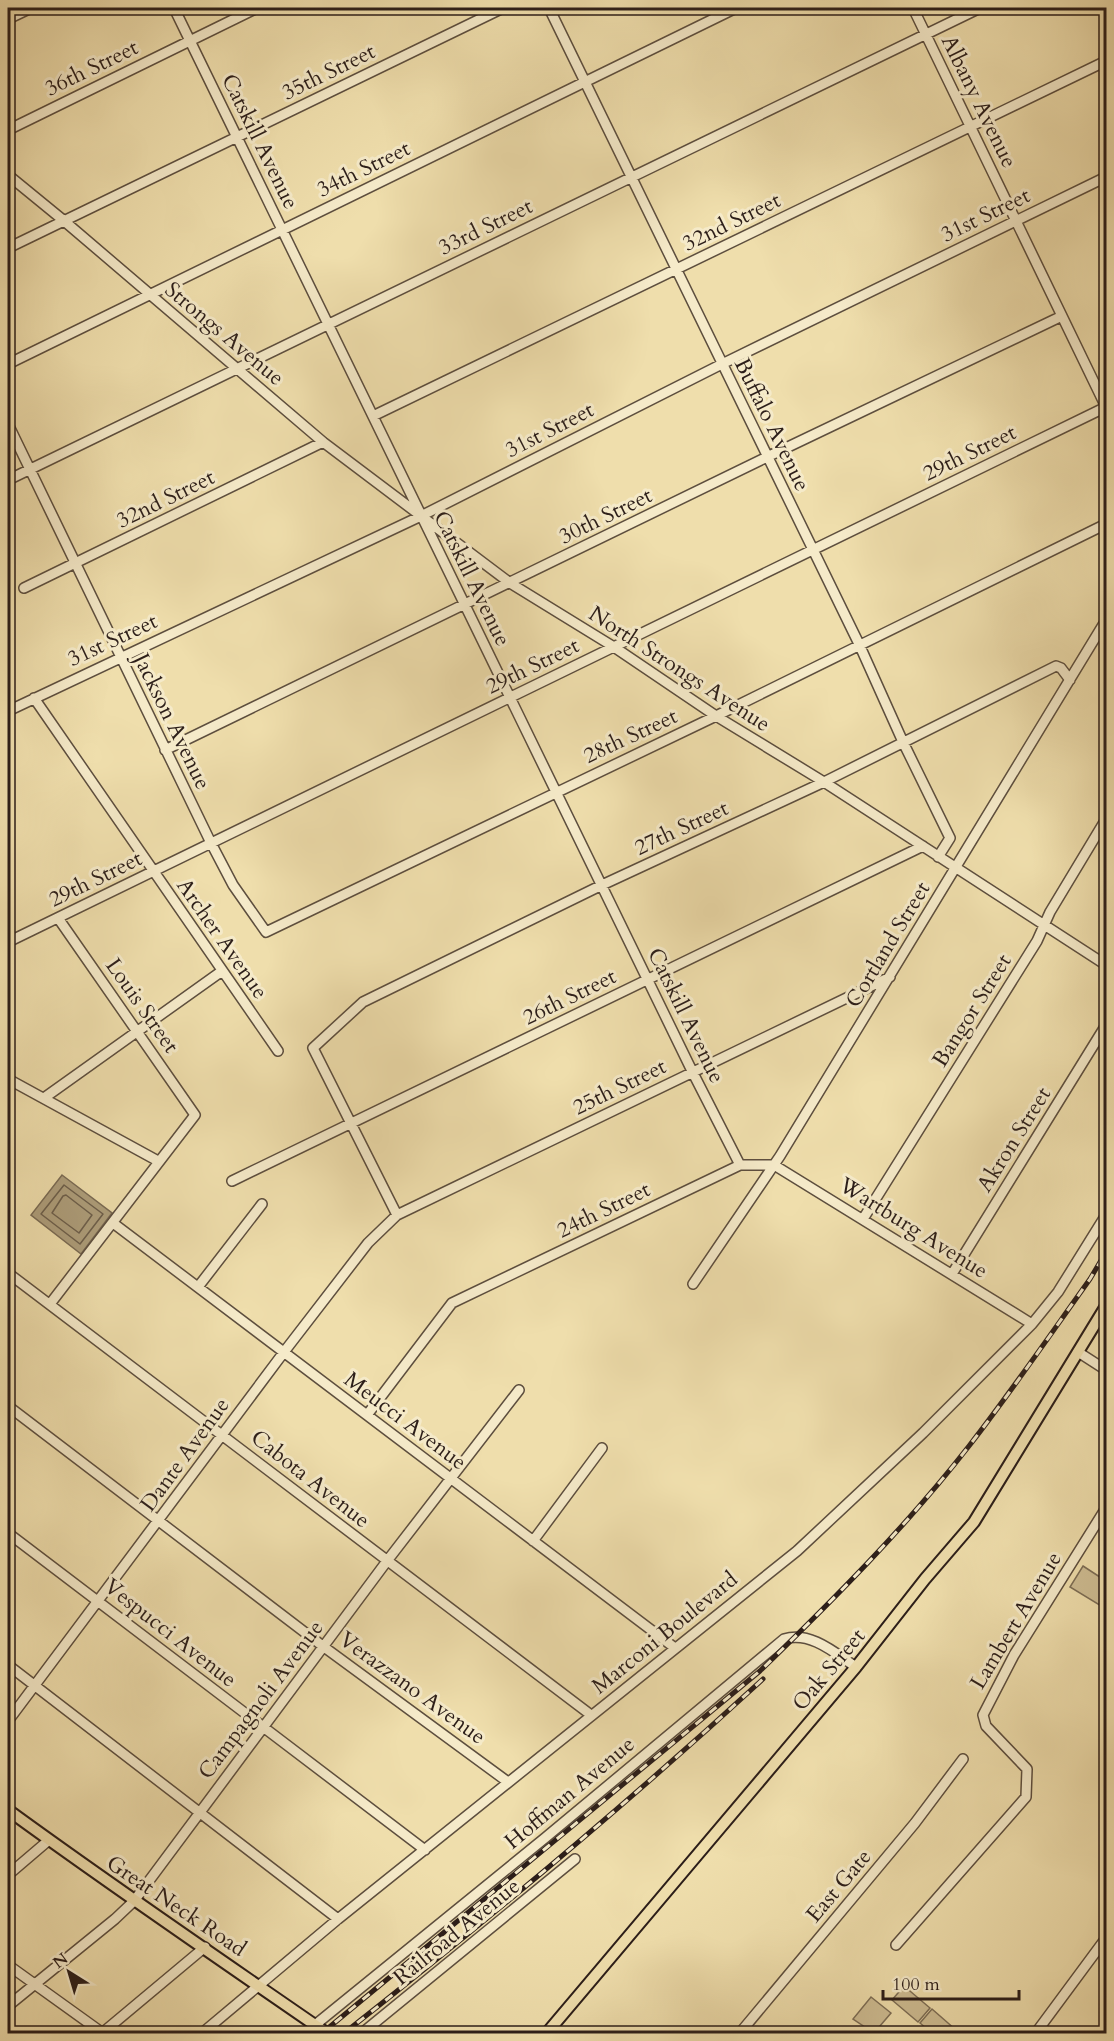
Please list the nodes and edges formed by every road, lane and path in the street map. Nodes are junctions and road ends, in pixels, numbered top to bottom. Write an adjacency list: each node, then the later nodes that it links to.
1 (31, 8): 9 (street)
2 (174, 8): 11 (street, Catskill Avenue)
3 (257, 8): 11 (street, 36th Street)
4 (503, 8): 16 (street, 35th Street)
5 (549, 8): 13 (street, Buffalo Avenue)
6 (736, 8): 13 (street, 34th Street)
7 (913, 8): 10 (street, Albany Avenue)
8 (980, 8): 10 (street, 33rd Street)
9 (8, 19)
10 (926, 33): 14 (street, Albany Avenue); 18 (street, 33rd Street)
11 (190, 39): 15 (street, 36th Street); 16 (street, Catskill Avenue)
12 (1107, 61): 14 (street, 32nd Street)
13 (585, 82): 18 (street, Buffalo Avenue); 22 (street, 34th Street)
14 (971, 127): 21 (street, Albany Avenue); 24 (street, 32nd Street)
15 (8, 130)
16 (237, 136): 20 (street, 35th Street); 22 (street, Catskill Avenue)
17 (8, 175): 20 (street, Strongs Avenue)
18 (631, 176): 24 (street, Buffalo Avenue); 27 (street, 33rd Street)
19 (1107, 177): 21 (street, 31st Street)
20 (63, 220): 23 (street, 35th Street); 25 (street, Strongs Avenue)
21 (1016, 220): 26 (street, Albany Avenue); 29 (street, 31st Street)
22 (282, 230): 25 (street, 34th Street); 27 (street, Catskill Avenue)
23 (8, 248)
24 (676, 270): 29 (street, Buffalo Avenue); 32 (street, 32nd Street)
25 (149, 295): 28 (street, 34th Street); 30 (street, Strongs Avenue)
26 (1062, 316): 31 (street, Albany Avenue); 35 (street, 30th Street)
27 (328, 324): 30 (street, 33rd Street); 32 (street, Catskill Avenue)
28 (8, 364)
29 (722, 364): 35 (street, Buffalo Avenue); 38 (street, 31st Street)
30 (236, 369): 34 (street, Strongs Avenue); 36 (street, 33rd Street)
31 (1107, 407): 40 (street, 29th Street)
32 (373, 416): 38 (street, Catskill Avenue)
33 (8, 424): 36 (street, Jackson Avenue)
34 (323, 442): 38 (street, Strongs Avenue); 41 (street, 32nd Street)
35 (767, 457): 40 (street, Buffalo Avenue); 42 (street, 30th Street)
36 (30, 469): 37 (street, 33rd Street); 41 (street, Jackson Avenue)
37 (8, 480)
38 (421, 516): 42 (street, North Strongs Avenue); 44 (street, Catskill Avenue); 48 (street, 31st Street)
39 (1107, 524): 46 (street, 28th Street)
40 (813, 550): 46 (street, Buffalo Avenue); 47 (street, 29th Street)
41 (75, 563): 43 (street, 32nd Street); 48 (street, Jackson Avenue)
42 (510, 583): 44 (street, 30th Street); 47 (street, North Strongs Avenue)
43 (24, 588)
44 (465, 605): 51 (street, Catskill Avenue); 55 (street, 30th Street)
45 (1107, 620): 49 (street, Cortland Street)
46 (859, 644): 53 (street, 28th Street); 54 (street, Buffalo Avenue)
47 (614, 647): 51 (street, 29th Street); 53 (street, North Strongs Avenue)
48 (120, 657): 50 (street, 31st Street); 55 (street, Jackson Avenue)
49 (1067, 676): 54 (street, 27th Street); 62 (street, Cortland Street)
50 (34, 698): 52 (street, 31st Street); 63 (street, Archer Avenue)
51 (510, 698): 57 (street, Catskill Avenue); 59 (street, 29th Street)
52 (8, 711)
53 (716, 716): 56 (street, North Strongs Avenue); 57 (street, 28th Street)
54 (903, 742): 56 (street, 27th Street); 61 (street, Buffalo Avenue)
55 (165, 750): 59 (street, Jackson Avenue)
56 (824, 782): 60 (street, North Strongs Avenue); 64 (street, 27th Street)
57 (556, 792): 64 (street, Catskill Avenue); 67 (street, 28th Street)
58 (1107, 819): 66 (street, Bangor Street)
59 (211, 843): 63 (street, 29th Street); 67 (street, Jackson Avenue)
60 (923, 846): 61 (street, North Strongs Avenue); 72 (street, 26th Street)
61 (938, 857): 62 (street, North Strongs Avenue)
62 (955, 868): 66 (street, North Strongs Avenue); 71 (street, Cortland Street)
63 (153, 871): 65 (street, 29th Street); 70 (street, Archer Avenue)
64 (602, 885): 72 (street, Catskill Avenue); 79 (street, 27th Street)
65 (58, 918): 68 (street, 29th Street); 74 (street, Louis Street)
66 (1045, 926): 69 (street, North Strongs Avenue); 87 (street, Bangor Street)
67 (266, 932)
68 (8, 942)
69 (1107, 965)
70 (222, 972): 74 (street); 75 (street, Archer Avenue)
71 (890, 977): 76 (street, 25th Street); 82 (street, Cortland Street)
72 (647, 980): 76 (street, Catskill Avenue); 79 (street, 26th Street)
73 (1107, 1025): 90 (street, Akron Street)
74 (138, 1032): 78 (street); 80 (street, Louis Street)
75 (278, 1051)
76 (693, 1073): 81 (street, Catskill Avenue); 85 (street, 25th Street)
77 (8, 1079): 78 (street)
78 (44, 1098): 80 (street)
79 (351, 1123): 83 (street, 26th Street); 85 (street)
80 (159, 1161): 88 (street)
81 (740, 1165): 82 (street, 24th Street); 101 (street, 24th Street)
82 (774, 1165): 87 (street, Wartburg Avenue); 91 (street, Cortland Street)
83 (232, 1181)
84 (262, 1204): 92 (street)
85 (397, 1215): 96 (street, Dante Avenue)
86 (1107, 1215): 95 (street, Marconi Boulevard)
87 (863, 1220): 90 (street, Wartburg Avenue)
88 (112, 1223): 92 (street, Meucci Avenue); 93 (street)
89 (8, 1273): 93 (street, Cabota Avenue)
90 (952, 1274): 95 (street, Wartburg Avenue)
91 (693, 1284)
92 (198, 1287): 96 (street, Meucci Avenue)
93 (50, 1304): 102 (street, Cabota Avenue)
94 (1107, 1306): 97 (main road, Oak Street)
95 (1032, 1324): 112 (street, Marconi Boulevard)
96 (284, 1352): 101 (street, Meucci Avenue); 102 (street, Dante Avenue)
97 (1078, 1353): 98 (street); 114 (main road, Oak Street)
98 (1107, 1370)
99 (519, 1390): 104 (street, Campagnoli Avenue)
100 (8, 1406): 106 (street, Verazzano Avenue)
101 (367, 1415): 104 (street, Meucci Avenue)
102 (223, 1435): 106 (street, Dante Avenue); 109 (street, Cabota Avenue)
103 (602, 1448): 108 (street)
104 (451, 1479): 108 (street, Meucci Avenue); 109 (street, Campagnoli Avenue)
105 (1107, 1508): 130 (street, Lambert Avenue)
106 (159, 1521): 110 (street, Dante Avenue); 111 (street, Verazzano Avenue)
107 (8, 1533): 110 (street, Vespucci Avenue)
108 (533, 1540): 112 (street, Meucci Avenue)
109 (387, 1562): 111 (street, Campagnoli Avenue); 116 (street, Cabota Avenue)
110 (98, 1600): 115 (street, Dante Avenue); 118 (street, Vespucci Avenue)
111 (324, 1647): 118 (street, Campagnoli Avenue); 120 (street, Verazzano Avenue)
112 (675, 1648): 116 (street, Marconi Boulevard)
113 (8, 1665): 115 (street)
114 (856, 1667): 136 (street, Hoffman Avenue); 140 (main road, Oak Street)
115 (34, 1685): 117 (street, Dante Avenue); 122 (street)
116 (591, 1715): 120 (street, Marconi Boulevard)
117 (8, 1721)
118 (262, 1728): 122 (street, Campagnoli Avenue); 124 (street, Vespucci Avenue)
119 (963, 1758): 141 (street, East Gate)
120 (508, 1782): 124 (street, Marconi Boulevard)
121 (8, 1810): 123 (main road, Great Neck Road)
122 (199, 1814): 127 (street, Campagnoli Avenue); 128 (street)
123 (49, 1840): 126 (street); 127 (main road, Great Neck Road)
124 (425, 1850): 128 (street, Marconi Boulevard)
125 (575, 1859): 139 (street, Railroad Avenue)
126 (8, 1875)
127 (134, 1901): 131 (main road, Great Neck Road); 133 (street, Campagnoli Avenue)
128 (338, 1919): 134 (street, Marconi Boulevard)
129 (1107, 1938): 142 (street)
130 (896, 1945)
131 (205, 1947): 134 (main road, Great Neck Road); 137 (street)
132 (8, 1965): 133 (street)
133 (35, 1984): 135 (street, Campagnoli Avenue); 137 (street)
134 (260, 1986): 136 (main road, Great Neck Road); 138 (street, Marconi Boulevard)
135 (8, 2006)
136 (320, 2028)
137 (103, 2033)
138 (201, 2034)
139 (361, 2034)
140 (546, 2034)
141 (739, 2034)
142 (1035, 2034)

